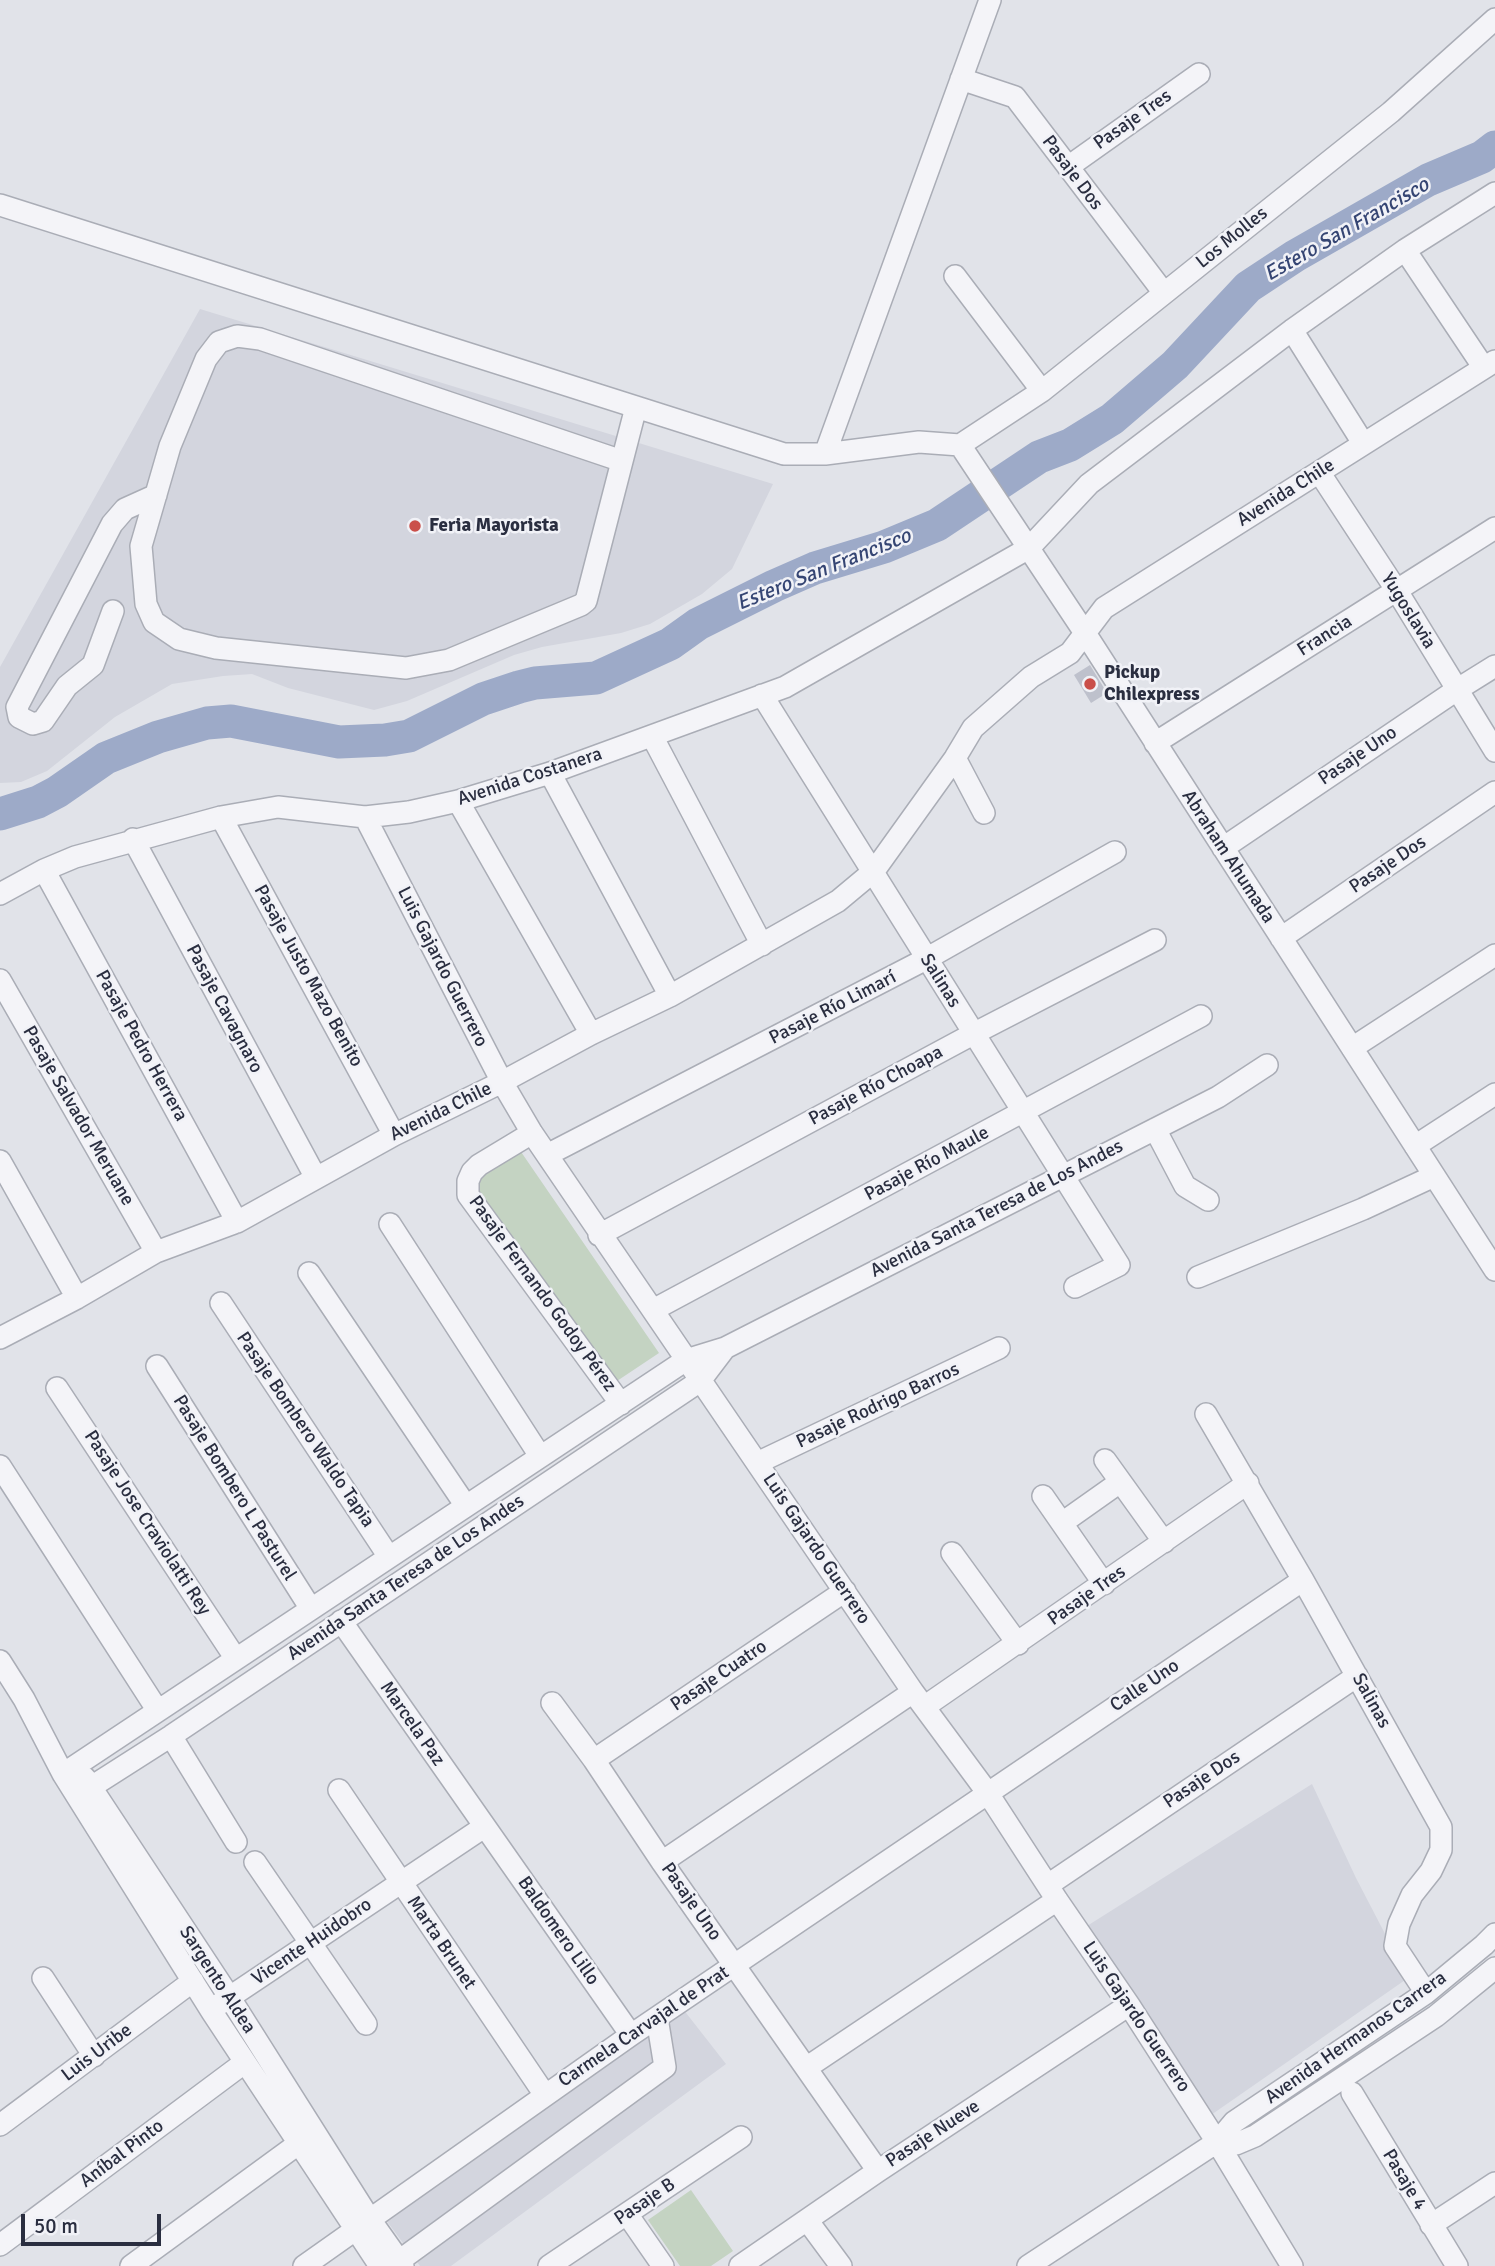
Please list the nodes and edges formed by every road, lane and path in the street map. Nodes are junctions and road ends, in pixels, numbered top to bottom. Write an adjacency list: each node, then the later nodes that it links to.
1 (990, 0): 4 (street)
2 (1495, 19): 10 (street, Los Molles)
3 (1199, 74): 5 (street, Pasaje Tres)
4 (961, 79): 5 (street, Pasaje Dos); 17 (street)
5 (1068, 167): 10 (street, Pasaje Dos)
6 (1495, 193): 8 (street, Avenida Costanera)
7 (0, 205): 14 (street)
8 (1405, 250): 11 (street, Avenida Costanera); 12 (street)
9 (955, 276): 13 (street)
10 (1164, 293): 13 (street, Los Molles)
11 (1292, 330): 15 (street); 22 (street, Avenida Costanera)
12 (1490, 365): 15 (street, Avenida Chile)
13 (1042, 391): 16 (street, Los Molles)
14 (636, 407): 17 (street); 18 (street)
15 (1363, 443): 19 (street, Avenida Chile)
16 (960, 445): 17 (street); 22 (street, Abraham Ahumada)
17 (825, 454)
18 (622, 461): 20 (street); 20 (street)
19 (1319, 472): 23 (street, Yugoslavia); 25 (street, Avenida Chile)
20 (156, 495): 24 (street)
21 (1495, 528): 23 (street, Francia)
22 (1029, 548): 25 (street, Abraham Ahumada); 28 (street, Avenida Costanera)
23 (1397, 591): 27 (street, Yugoslavia); 30 (street, Francia)
24 (113, 611)
25 (1084, 633): 30 (street, Abraham Ahumada); 32 (street, Avenida Chile)
26 (1495, 667): 27 (street, Pasaje Uno)
27 (1458, 689): 31 (street, Yugoslavia); 40 (street, Pasaje Uno)
28 (762, 695): 29 (street, Avenida Costanera); 43 (street, Salinas)
29 (652, 736): 33 (street, Avenida Costanera); 47 (street)
30 (1155, 743): 40 (street, Abraham Ahumada)
31 (1495, 751)
32 (955, 758): 36 (street); 43 (street, Avenida Chile)
33 (550, 773): 35 (street, Avenida Costanera); 51 (street)
34 (1495, 792): 45 (street, Pasaje Dos)
35 (458, 801): 38 (street, Avenida Costanera); 53 (street)
36 (984, 813)
37 (221, 817): 38 (street, Avenida Costanera); 39 (street, Avenida Costanera); 62 (street, Pasaje Justo Mazo Benito)
38 (365, 817): 57 (street, Luis Gajardo Guerrero)
39 (133, 839): 42 (street, Avenida Costanera); 68 (street, Pasaje Cavagnaro)
40 (1223, 848): 45 (street, Abraham Ahumada)
41 (1115, 852): 49 (street, Pasaje Río Limarí)
42 (44, 870): 44 (street, Avenida Costanera); 70 (street, Pasaje Pedro Herrera)
43 (874, 871): 47 (street, Avenida Chile); 49 (street, Salinas)
44 (0, 894)
45 (1281, 938): 55 (street, Abraham Ahumada)
46 (1154, 940): 54 (street, Pasaje Río Choapa)
47 (762, 945): 51 (street, Avenida Chile)
48 (1495, 955): 55 (street)
49 (926, 960): 54 (street, Salinas); 64 (street, Pasaje Río Limarí)
50 (0, 981): 73 (street, Pasaje Salvador Meruane)
51 (670, 996): 53 (street, Avenida Chile)
52 (1201, 1016): 59 (street, Pasaje Río Maule)
53 (590, 1034): 57 (street, Avenida Chile)
54 (973, 1034): 59 (street, Salinas); 72 (street, Pasaje Río Choapa)
55 (1352, 1048): 63 (street, Abraham Ahumada)
56 (1267, 1065): 60 (street, Avenida Santa Teresa de Los Andes)
57 (502, 1082): 61 (street, Luis Gajardo Guerrero); 62 (street, Avenida Chile)
58 (1495, 1094): 63 (street)
59 (1022, 1114): 66 (street, Salinas); 80 (street, Pasaje Río Maule)
60 (1155, 1129): 66 (street, Avenida Santa Teresa de Los Andes); 69 (street)
61 (532, 1133): 64 (street, Luis Gajardo Guerrero); 88 (street, Pasaje Fernando Godoy Pérez)
62 (394, 1135): 68 (street, Avenida Chile)
63 (1415, 1146): 67 (street, Abraham Ahumada)
64 (547, 1155): 72 (street, Luis Gajardo Guerrero)
65 (0, 1161): 78 (street)
66 (1061, 1176): 77 (street, Salinas); 82 (street, Avenida Santa Teresa de Los Andes)
67 (1434, 1176): 74 (street, Abraham Ahumada); 76 (street)
68 (316, 1178): 70 (street, Avenida Chile)
69 (1208, 1200)
70 (237, 1222): 73 (street, Avenida Chile)
71 (390, 1224): 90 (street)
72 (599, 1235): 80 (street, Luis Gajardo Guerrero)
73 (156, 1252): 78 (street, Avenida Chile)
74 (1495, 1270)
75 (309, 1273): 97 (street)
76 (1198, 1277)
77 (1075, 1287)
78 (77, 1298): 81 (street, Avenida Chile)
79 (221, 1303): 101 (street, Pasaje Bombero Waldo Tapia)
80 (653, 1310): 84 (street, Luis Gajardo Guerrero)
81 (0, 1338)
82 (725, 1348): 84 (street, Avenida Santa Teresa de Los Andes); 86 (street, Avenida Santa Teresa de Los Andes)
83 (999, 1348): 92 (street, Pasaje Rodrigo Barros)
84 (686, 1360): 86 (street, Luis Gajardo Guerrero); 88 (street, Avenida Santa Teresa de Los Andes)
85 (157, 1366): 105 (street, Pasaje Bombero L Pasturel)
86 (700, 1381): 92 (street, Luis Gajardo Guerrero); 106 (street, Avenida Santa Teresa de Los Andes)
87 (57, 1388): 108 (street, Pasaje Jose Craviolatti Rey)
88 (621, 1404): 90 (street, Avenida Santa Teresa de Los Andes)
89 (1206, 1414): 95 (street, Salinas)
90 (540, 1456): 97 (street, Avenida Santa Teresa de Los Andes)
91 (1105, 1460): 94 (street)
92 (757, 1463): 104 (street, Luis Gajardo Guerrero)
93 (0, 1466): 114 (street)
94 (1120, 1482): 98 (street); 99 (street)
95 (1248, 1483): 99 (street, Pasaje Tres); 102 (street, Salinas)
96 (1043, 1496): 98 (street)
97 (466, 1506): 101 (street, Avenida Santa Teresa de Los Andes)
98 (1062, 1523): 103 (street)
99 (1164, 1542): 103 (street, Pasaje Tres)
100 (952, 1553): 107 (street)
101 (389, 1557): 105 (street, Avenida Santa Teresa de Los Andes)
102 (1303, 1580): 110 (street, Salinas); 120 (street, Calle Uno)
103 (1104, 1584): 107 (street, Pasaje Tres)
104 (845, 1591): 112 (street, Luis Gajardo Guerrero); 116 (street, Pasaje Cuatro)
105 (310, 1609): 108 (street, Avenida Santa Teresa de Los Andes)
106 (341, 1621): 115 (street, Avenida Santa Teresa de Los Andes); 121 (street, Marcela Paz)
107 (1018, 1644): 112 (street, Pasaje Tres)
108 (236, 1659): 114 (street, Avenida Santa Teresa de Los Andes)
109 (0, 1661): 111 (street, Sargento Aldea)
110 (1357, 1676): 126 (street, Pasaje Dos); 133 (street, Salinas)
111 (6, 1686): 117 (street, Sargento Aldea)
112 (919, 1700): 120 (street, Luis Gajardo Guerrero); 124 (street, Pasaje Tres)
113 (552, 1703): 116 (street, Pasaje Uno)
114 (158, 1711): 117 (street, Avenida Santa Teresa de Los Andes)
115 (171, 1736): 119 (street, Avenida Santa Teresa de Los Andes); 122 (street)
116 (594, 1760): 124 (street, Pasaje Uno)
117 (70, 1770): 119 (street, Sargento Aldea)
118 (339, 1790): 125 (street, Marta Brunet)
119 (84, 1792): 132 (street, Sargento Aldea); 134 (street, Sargento Aldea)
120 (987, 1792): 126 (street, Luis Gajardo Guerrero); 129 (street, Carmela Carvajal de Prat)
121 (484, 1827): 125 (street, Vicente Huidobro); 139 (street, Baldomero Lillo)
122 (236, 1842)
123 (255, 1862): 128 (street)
124 (662, 1862): 129 (street, Pasaje Uno)
125 (401, 1883): 128 (street, Vicente Huidobro); 144 (street, Marta Brunet)
126 (1052, 1892): 135 (street, Luis Gajardo Guerrero); 142 (street, Pasaje Dos)
127 (1495, 1934): 133 (street, Avenida Hermanos Carrera)
128 (310, 1943): 134 (street, Vicente Huidobro); 138 (street)
129 (735, 1965): 137 (street, Carmela Carvajal de Prat); 142 (street, Pasaje Uno)
130 (1495, 1968): 147 (street, Avenida Hermanos Carrera)
131 (43, 1978): 140 (street)
132 (193, 1981): 136 (street, Sargento Aldea); 140 (street, Luis Uribe)
133 (1426, 1993): 147 (street, Avenida Hermanos Carrera)
134 (230, 1998): 136 (street, Vicente Huidobro); 153 (street, Sargento Aldea)
135 (1129, 2004): 147 (street, Luis Gajardo Guerrero); 149 (street, Pasaje Nueve)
136 (211, 2010): 141 (street, Sargento Aldea)
137 (657, 2018): 139 (street, Carmela Carvajal de Prat); 156 (street)
138 (366, 2024)
139 (631, 2035): 144 (street, Carmela Carvajal de Prat)
140 (94, 2056): 145 (street, Luis Uribe)
141 (244, 2063): 148 (street, Sargento Aldea); 155 (street, Aníbal Pinto)
142 (806, 2068): 149 (street, Pasaje Uno)
143 (1352, 2093): 154 (street, Pasaje 4)
144 (545, 2095): 153 (street, Carmela Carvajal de Prat)
145 (0, 2125)
146 (741, 2137): 151 (street, Pasaje B)
147 (1217, 2142): 163 (street, Avenida Hermanos Carrera); 164 (street, Luis Gajardo Guerrero)
148 (298, 2144): 153 (street, Sargento Aldea); 157 (street)
149 (878, 2171): 152 (street, Pasaje Nueve)
150 (1495, 2183): 154 (street)
151 (626, 2214): 159 (street, Pasaje B); 160 (street)
152 (807, 2220): 161 (street, Pasaje Nueve); 162 (street)
153 (362, 2224): 156 (street, Sargento Aldea); 158 (street, Carmela Carvajal de Prat)
154 (1431, 2225): 165 (street, Pasaje 4)
155 (0, 2245)
156 (394, 2264)
157 (131, 2266)
158 (304, 2266)
159 (549, 2266)
160 (663, 2266)
161 (740, 2266)
162 (841, 2266)
163 (1028, 2266)
164 (1293, 2266)
165 (1457, 2266)

